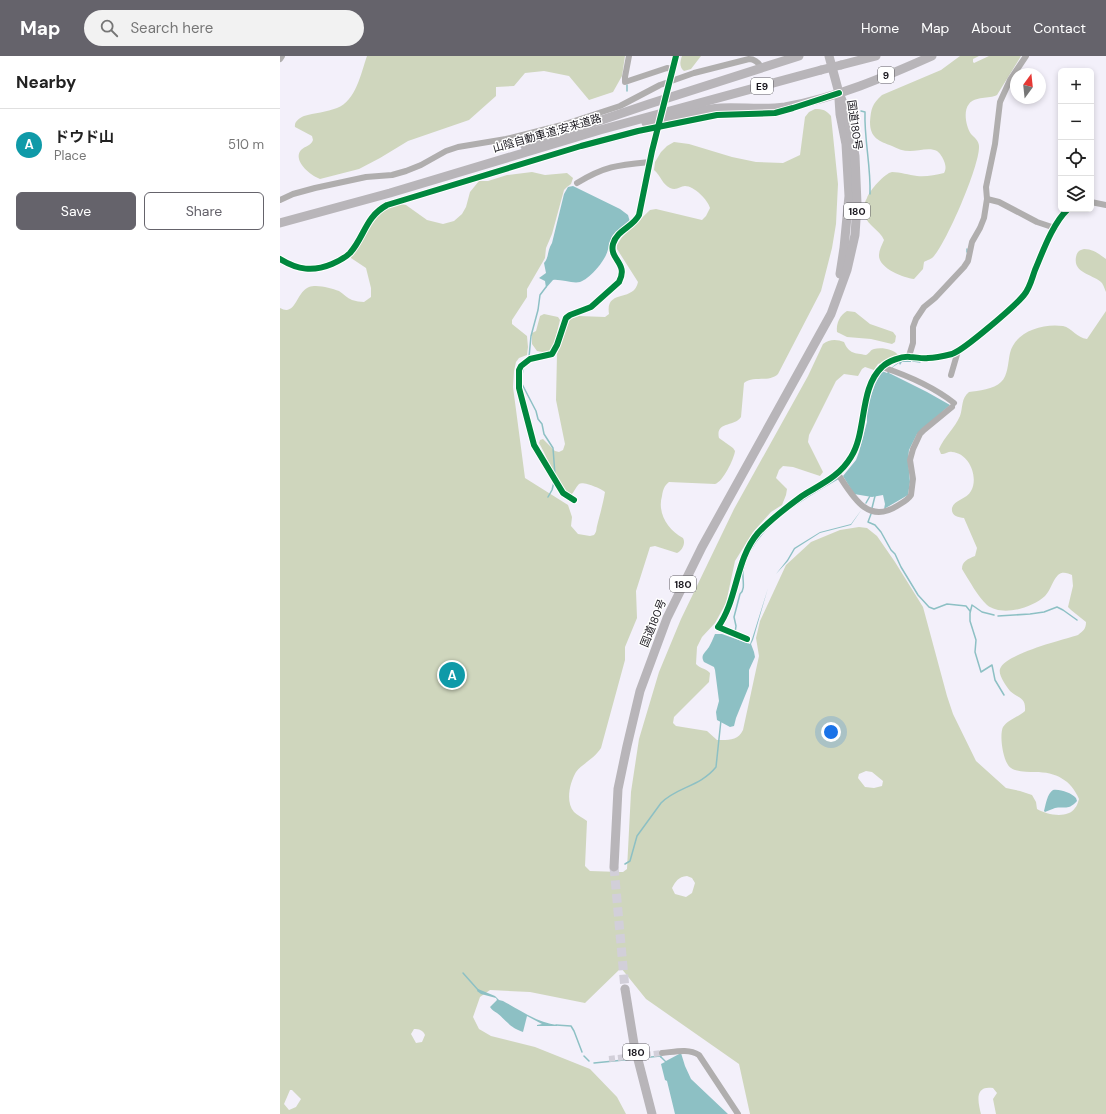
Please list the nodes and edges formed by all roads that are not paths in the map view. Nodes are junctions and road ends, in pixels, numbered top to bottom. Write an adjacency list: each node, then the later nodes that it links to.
1 (282, 56): 9 (street)
2 (629, 56): 3 (street)
3 (676, 56)
4 (799, 56): 10 (highway)
5 (829, 56): 11 (highway, 国道180号)
6 (876, 56): 13 (highway, 山陰自動車道;安来道路 / E9, bridge)
7 (932, 56): 11 (highway, 9)
8 (1026, 56): 17 (street)
9 (280, 59)
10 (762, 68): 15 (highway); 18 (street)
11 (838, 93): 13 (highway); 24 (street); 32 (highway, 国道180号 / 180)
12 (652, 151): 14 (street)
13 (507, 157): 15 (highway, 山陰自動車道;安来道路 / E9)
14 (650, 162): 16 (street); 30 (street)
15 (458, 171): 22 (highway, 山陰自動車道;安来道路 / E9)
16 (577, 183)
17 (987, 199): 23 (street); 26 (street)
18 (280, 200)
19 (1094, 203): 20 (street)
20 (1106, 205)
21 (1066, 212): 23 (street)
22 (280, 222)
23 (1055, 228): 25 (street)
24 (280, 259)
25 (958, 351): 26 (street); 28 (street)
26 (909, 356): 27 (street)
27 (887, 369): 29 (street); 29 (street)
28 (951, 375)
29 (838, 474): 31 (street)
30 (574, 500)
31 (747, 639)
32 (614, 867)
33 (625, 989): 35 (highway, 180)
34 (662, 1053): 36 (street)
35 (652, 1114)
36 (738, 1114)

